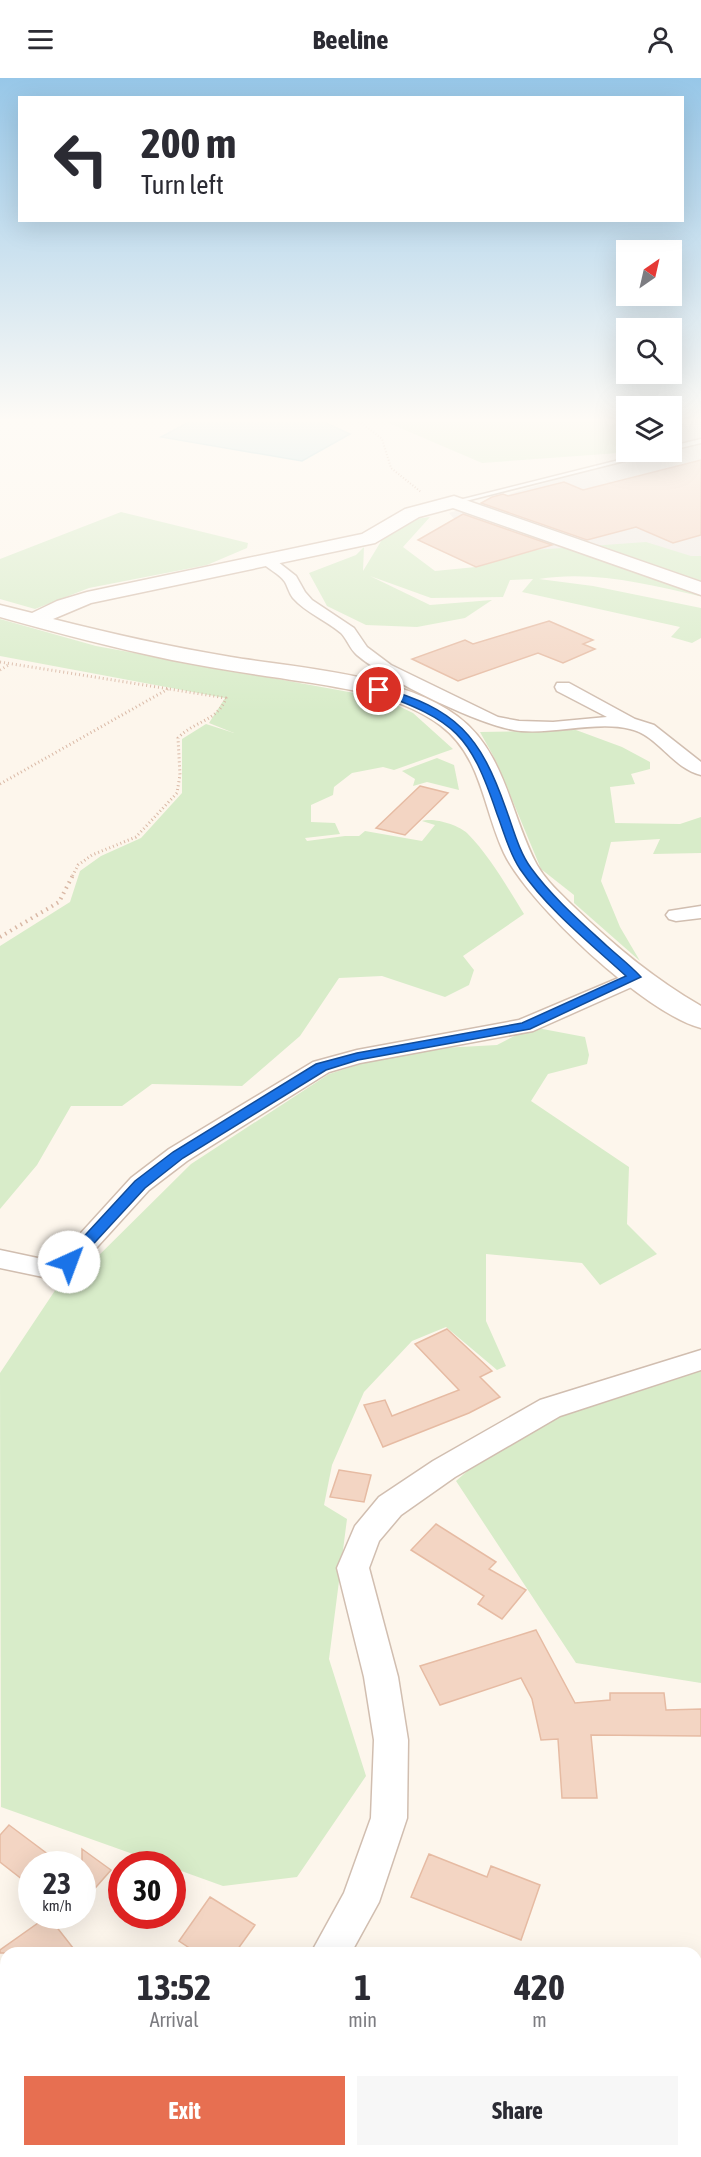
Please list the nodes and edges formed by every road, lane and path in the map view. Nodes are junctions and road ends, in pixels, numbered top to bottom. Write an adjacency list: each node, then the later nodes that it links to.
1 (404, 518): 3 (street)
2 (488, 518): 4 (street)
3 (268, 561): 6 (street); 12 (street)
4 (701, 589)
5 (0, 611): 6 (street)
6 (34, 620): 18 (street)
7 (0, 662): 8 (path)
8 (11, 664): 9 (path); 11 (path)
9 (0, 670)
10 (563, 687): 12 (street)
11 (168, 689): 14 (path); 17 (path)
12 (634, 724): 13 (street)
13 (701, 770)
14 (0, 784)
15 (701, 912): 16 (street)
16 (676, 915)
17 (0, 937)
18 (634, 977): 19 (street); 20 (street)
19 (701, 1019)
20 (0, 1259)
21 (701, 1360): 22 (street)
22 (334, 1947)

